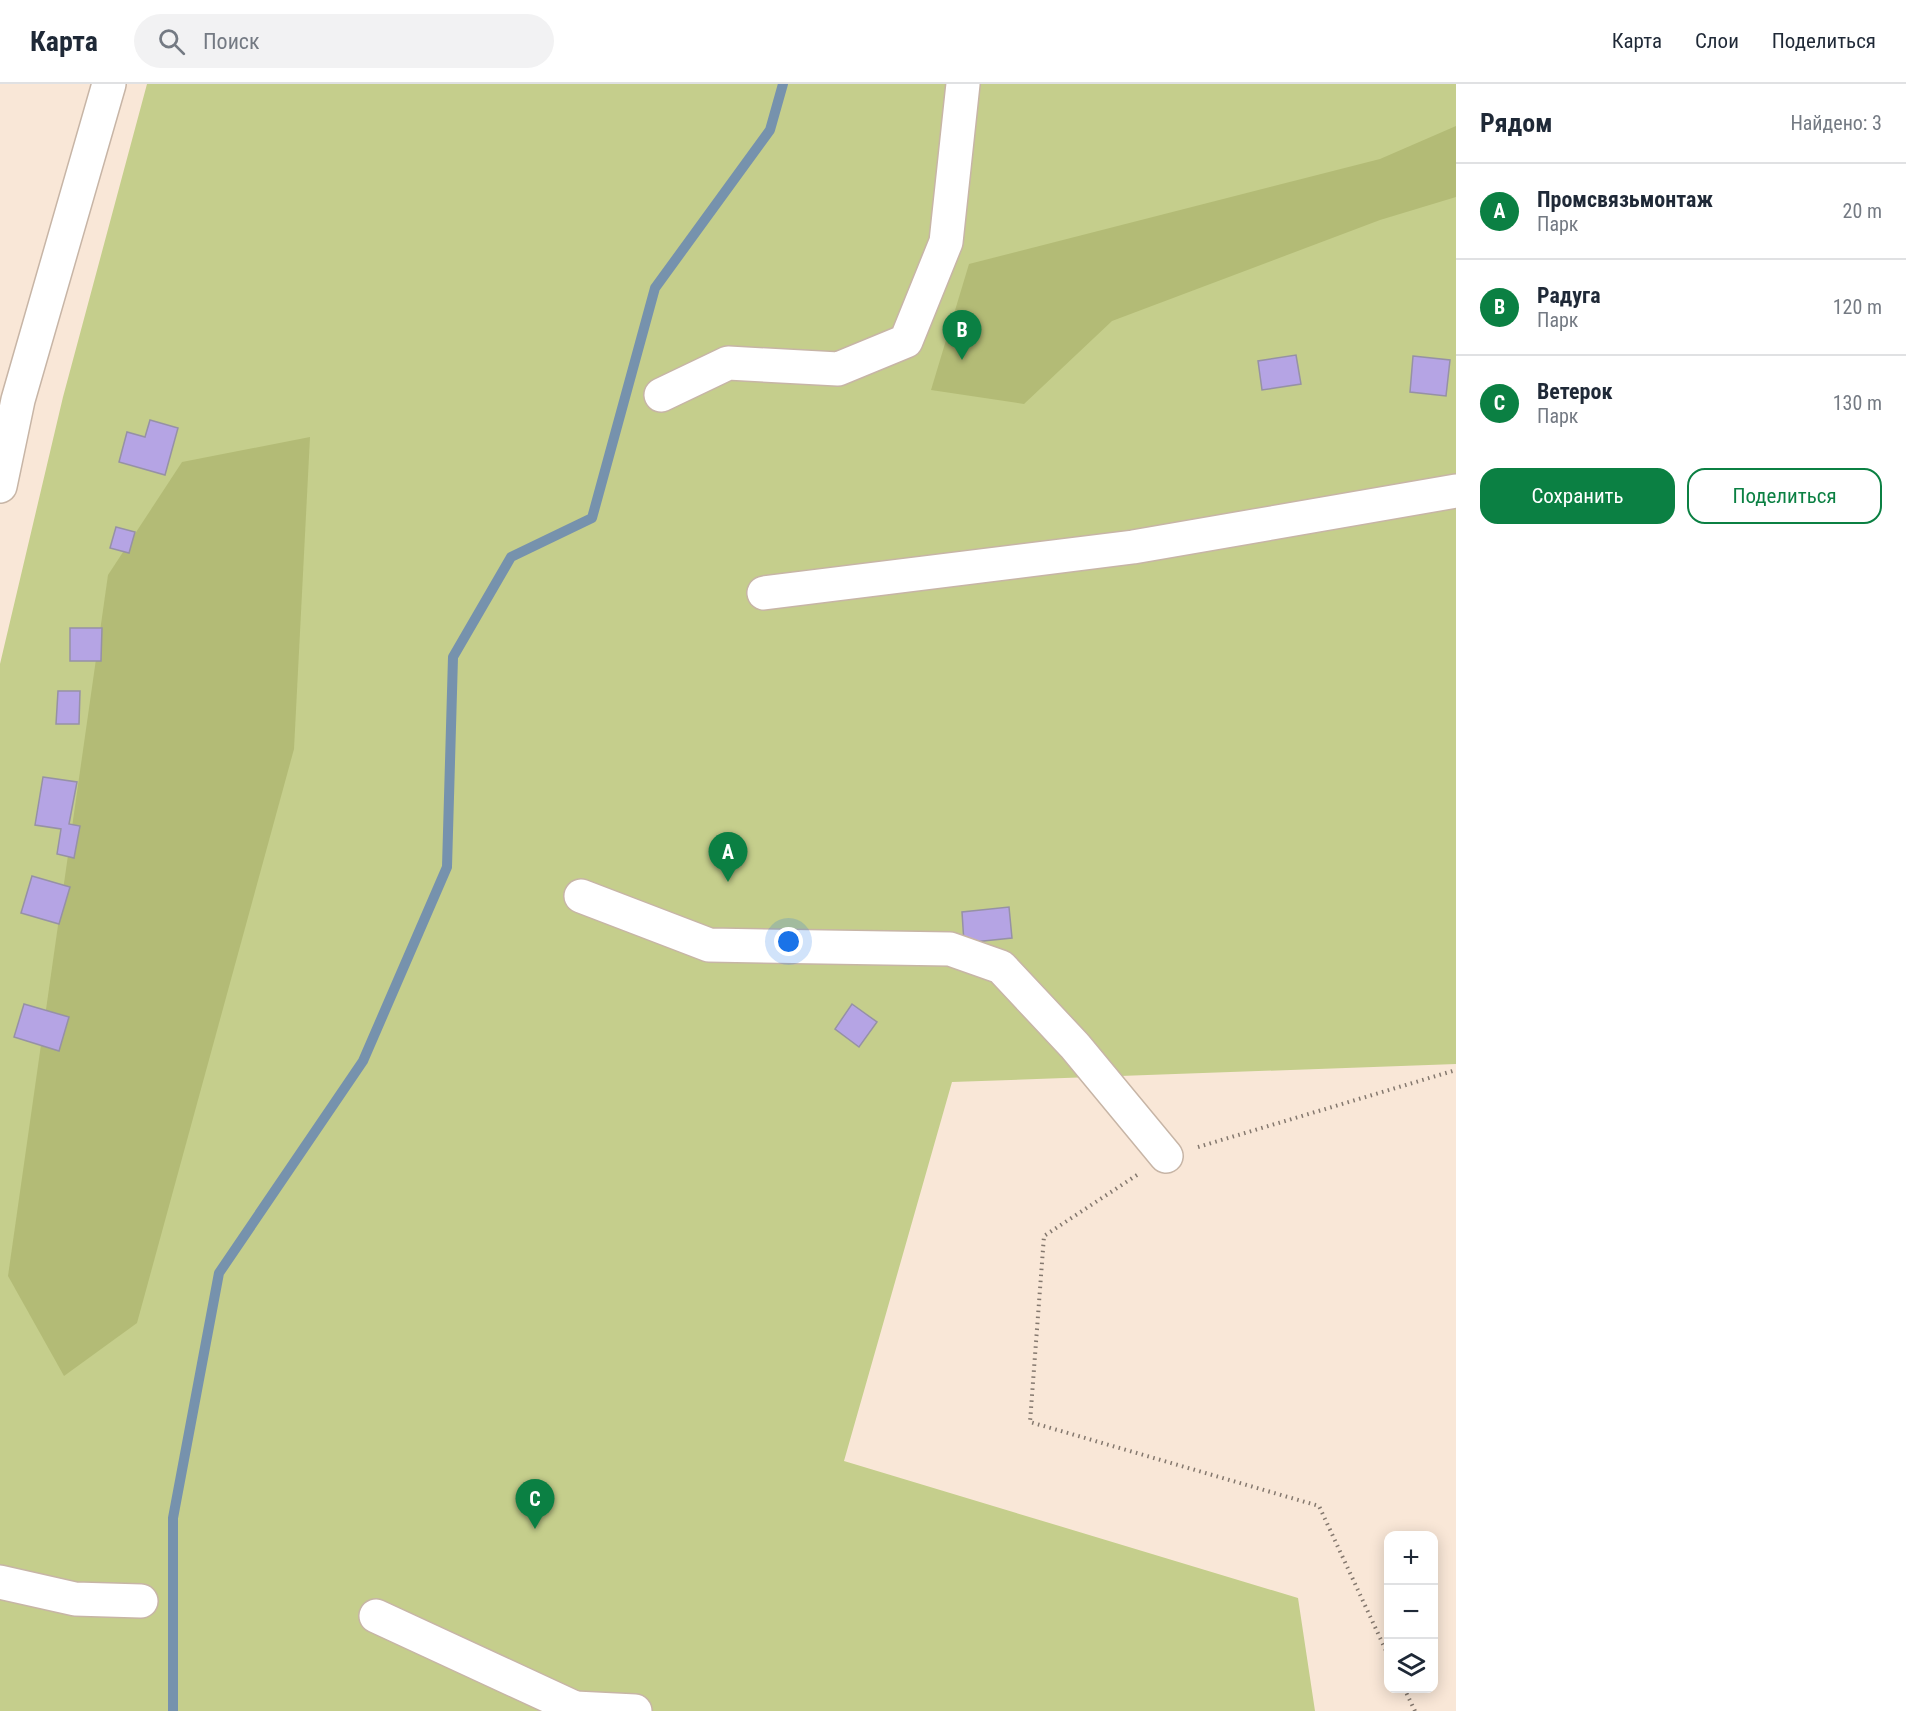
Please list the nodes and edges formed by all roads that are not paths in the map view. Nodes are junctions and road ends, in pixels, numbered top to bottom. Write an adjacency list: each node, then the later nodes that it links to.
1 (109, 84): 4 (lane)
2 (963, 84): 3 (lane)
3 (661, 395)
4 (0, 486)
5 (1456, 491): 6 (lane)
6 (764, 593)
7 (581, 896): 8 (lane)
8 (1166, 1156)
9 (0, 1582): 10 (lane)
10 (141, 1601)
11 (376, 1616): 12 (lane)
12 (575, 1709): 13 (lane)
13 (635, 1711)

